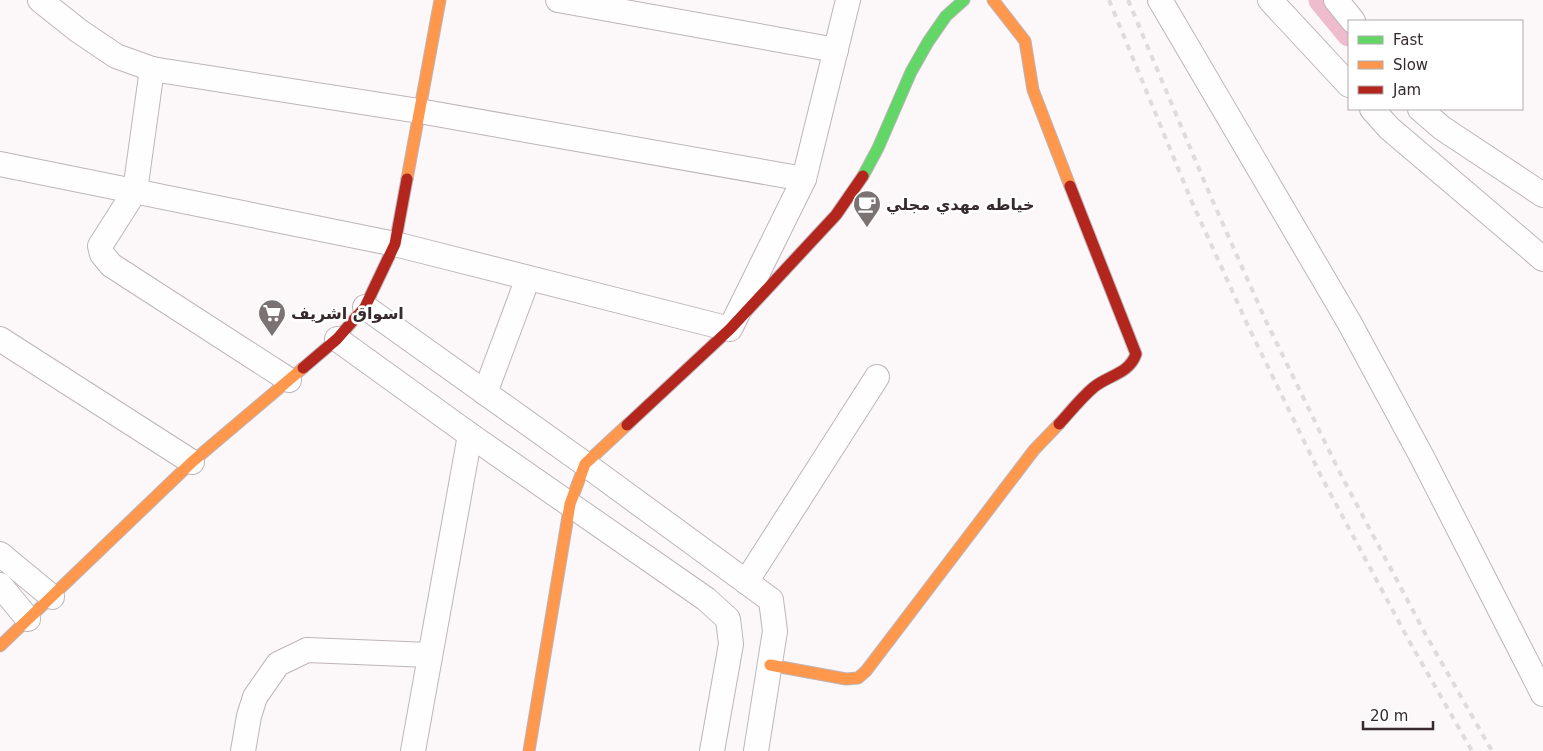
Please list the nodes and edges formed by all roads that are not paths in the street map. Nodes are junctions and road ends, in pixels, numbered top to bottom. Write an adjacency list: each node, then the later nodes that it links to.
1 (40, 0): 12 (street)
2 (440, 0): 16 (street)
3 (558, 0): 11 (street)
4 (848, 0): 11 (street)
5 (964, 0): 25 (street)
6 (993, 0): 42 (street)
7 (1160, 0): 43 (street)
8 (1270, 0): 13 (street)
9 (1336, 0): 10 (street)
10 (1352, 20)
11 (836, 50): 18 (street)
12 (152, 70): 16 (street); 19 (street)
13 (1348, 84)
14 (1373, 110): 22 (street)
15 (1421, 110): 20 (street)
16 (419, 111): 18 (street); 21 (street)
17 (0, 164): 19 (street)
18 (804, 179): 25 (street)
19 (135, 191): 21 (street); 29 (street)
20 (1543, 195)
21 (394, 244): 23 (street); 24 (street)
22 (1543, 259)
23 (528, 278): 25 (street); 30 (street)
24 (365, 307): 27 (street); 30 (street)
25 (730, 329): 33 (street)
26 (0, 338): 32 (street)
27 (337, 339): 29 (street); 31 (street)
28 (877, 377): 36 (street)
29 (289, 380): 32 (street)
30 (485, 393): 33 (street)
31 (470, 435): 34 (street); 41 (street)
32 (192, 462): 38 (street)
33 (585, 464): 34 (street); 36 (street)
34 (570, 504): 46 (street); 47 (street)
35 (0, 554): 38 (street)
36 (746, 582): 42 (street)
37 (0, 585): 39 (street)
38 (52, 597): 39 (street)
39 (28, 619): 40 (street)
40 (0, 646)
41 (430, 655): 44 (street); 45 (street)
42 (770, 665): 48 (street)
43 (1543, 694)
44 (243, 751)
45 (413, 751)
46 (529, 751)
47 (712, 751)
48 (756, 751)

